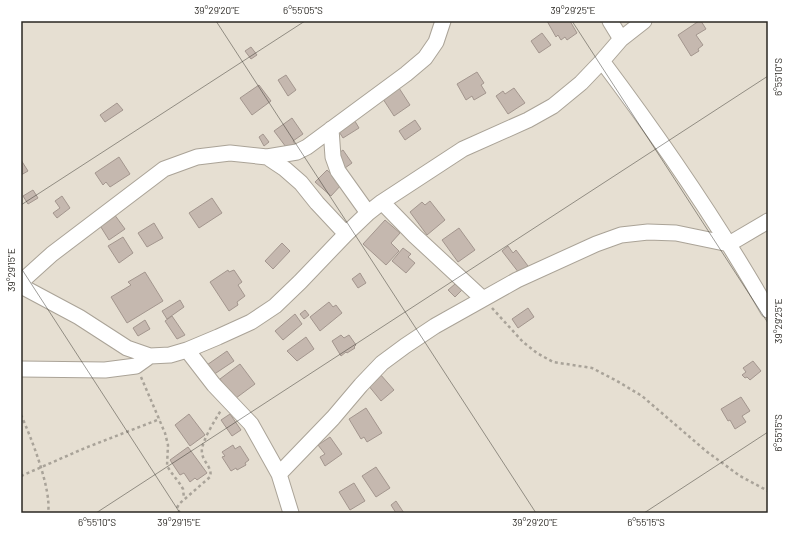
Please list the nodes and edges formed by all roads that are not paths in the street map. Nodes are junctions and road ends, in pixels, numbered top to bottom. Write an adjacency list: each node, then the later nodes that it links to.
1 (443, 21): 6 (street)
2 (610, 21): 4 (street)
3 (644, 21): 4 (street)
4 (621, 39): 5 (street)
5 (602, 61): 8 (street); 12 (street)
6 (331, 129): 7 (street); 9 (street)
7 (267, 157): 11 (street); 13 (street)
8 (382, 202): 9 (street); 15 (street)
9 (368, 214): 11 (street)
10 (768, 221): 12 (street)
11 (346, 234): 17 (street)
12 (729, 244): 15 (street); 16 (street)
13 (21, 282)
14 (21, 286): 18 (street)
15 (483, 298): 20 (street)
16 (768, 310)
17 (187, 350): 18 (street); 20 (street)
18 (150, 356): 19 (street)
19 (21, 369)
20 (279, 474): 21 (street)
21 (291, 513)

